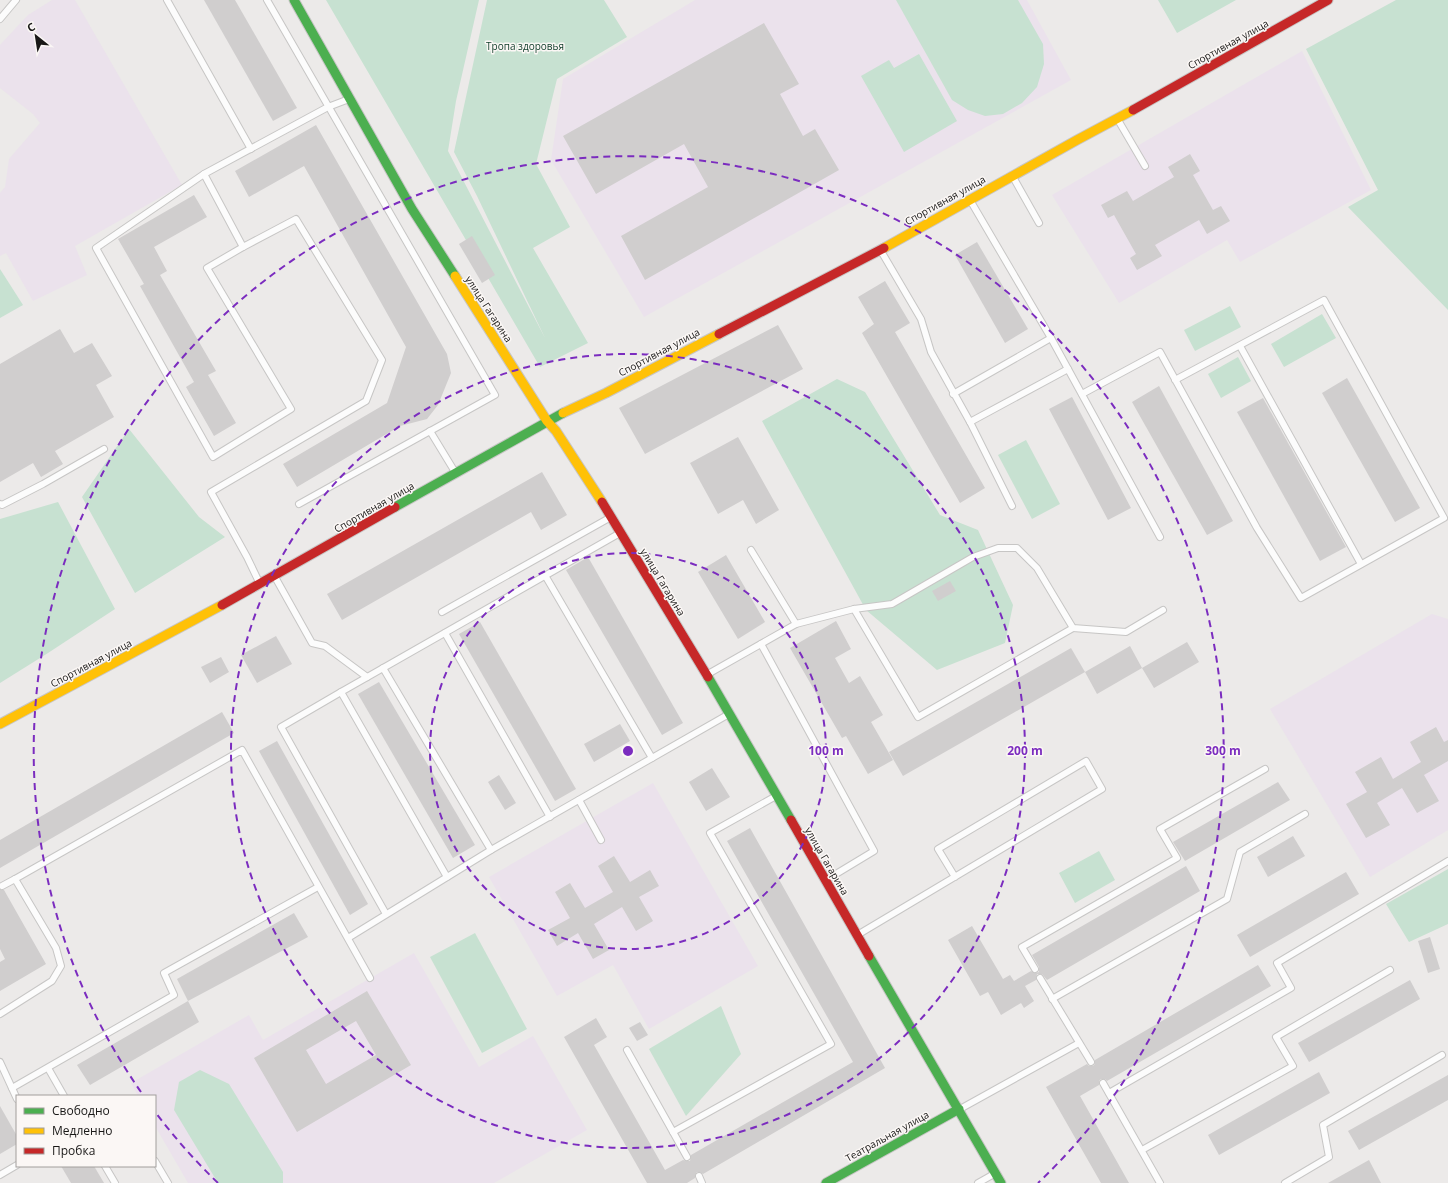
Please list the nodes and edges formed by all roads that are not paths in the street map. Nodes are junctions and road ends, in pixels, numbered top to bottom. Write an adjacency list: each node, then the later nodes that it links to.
1 (16, 0): 6 (lane)
2 (167, 0): 10 (lane)
3 (267, 0): 8 (lane)
4 (294, 0): 7 (street, улица Гагарина)
5 (1328, 0): 9 (street, Спортивная улица)
6 (0, 19)
7 (349, 99): 8 (lane); 24 (street, улица Гагарина)
8 (328, 107): 10 (lane); 26 (lane)
9 (1118, 119): 11 (lane); 13 (street, Спортивная улица)
10 (251, 149): 12 (lane)
11 (1145, 166)
12 (204, 174): 16 (lane); 16 (lane)
13 (1012, 176): 14 (street, Спортивная улица); 15 (lane)
14 (969, 200): 17 (street, Спортивная улица); 18 (lane)
15 (1039, 223)
16 (243, 247): 39 (lane)
17 (880, 250): 22 (lane); 24 (street, Спортивная улица)
18 (1051, 338): 20 (lane); 22 (lane)
19 (1240, 346): 21 (lane); 36 (lane); 36 (lane)
20 (1068, 369): 23 (lane); 25 (lane)
21 (1175, 380): 23 (lane); 36 (lane)
22 (953, 394): 25 (lane)
23 (1082, 394): 34 (lane)
24 (548, 421): 28 (street, Спортивная улица); 32 (street, улица Гагарина)
25 (970, 422): 31 (lane)
26 (430, 431): 28 (lane); 30 (lane)
27 (104, 449): 29 (lane)
28 (456, 473): 37 (street, Спортивная улица)
29 (0, 504)
30 (299, 504)
31 (1012, 506)
32 (611, 517): 33 (street, улица Гагарина); 42 (lane)
33 (621, 533): 38 (lane); 48 (street, улица Гагарина)
34 (1160, 537)
35 (751, 550): 43 (lane)
36 (1361, 564)
37 (274, 576): 39 (street, Спортивная улица); 49 (lane)
38 (546, 577): 45 (lane); 53 (lane)
39 (260, 584): 52 (street, Спортивная улица)
40 (854, 609): 43 (lane); 44 (lane); 44 (lane)
41 (1163, 610): 44 (lane)
42 (442, 612)
43 (796, 624): 46 (lane)
44 (1073, 628)
45 (445, 633): 47 (lane); 58 (lane)
46 (761, 644): 48 (lane); 65 (lane)
47 (383, 668): 49 (lane); 60 (lane)
48 (707, 675): 51 (street, улица Гагарина)
49 (367, 677): 50 (lane)
50 (341, 692): 62 (lane); 68 (lane)
51 (729, 714): 53 (lane); 55 (street, улица Гагарина)
52 (0, 724)
53 (652, 758): 56 (lane)
54 (1265, 769): 71 (lane)
55 (776, 796): 65 (street, улица Гагарина); 89 (lane)
56 (579, 800): 58 (lane); 59 (lane)
57 (1305, 814): 75 (lane)
58 (550, 817): 60 (lane)
59 (601, 840)
60 (491, 850): 62 (lane)
61 (1448, 862): 85 (lane)
62 (447, 877): 68 (lane)
63 (955, 877): 63 (lane); 69 (lane)
64 (15, 879): 66 (lane); 67 (lane); 76 (lane)
65 (826, 881): 69 (street, улица Гагарина)
66 (2, 886)
67 (318, 887): 70 (lane); 82 (lane)
68 (386, 914): 70 (lane)
69 (857, 935): 88 (street, улица Гагарина)
70 (348, 938): 73 (lane)
71 (1035, 969)
72 (1390, 970): 90 (lane)
73 (370, 978)
74 (1040, 978): 75 (lane)
75 (1052, 999): 77 (lane)
76 (0, 1014)
77 (1080, 1043): 81 (lane); 88 (lane)
78 (627, 1050): 89 (lane)
79 (1442, 1054): 105 (lane)
80 (0, 1062): 84 (lane)
81 (1091, 1062)
82 (48, 1068): 84 (lane); 86 (lane)
83 (1103, 1083): 85 (lane)
84 (12, 1088): 87 (lane)
85 (1109, 1093): 90 (lane)
86 (63, 1095)
87 (16, 1097)
88 (959, 1109): 95 (street, улица Гагарина); 101 (street, Театральная улица)
89 (673, 1132): 91 (lane)
90 (1142, 1150): 104 (lane)
91 (687, 1157)
92 (156, 1163): 99 (lane)
93 (16, 1166): 96 (lane)
94 (106, 1167): 98 (lane)
95 (996, 1173): 102 (lane); 103 (street, улица Гагарина)
96 (0, 1175)
97 (699, 1176): 100 (lane)
98 (115, 1183)
99 (168, 1183)
100 (702, 1183)
101 (826, 1183)
102 (978, 1183)
103 (1001, 1183)
104 (1160, 1183)
105 (1285, 1183)

